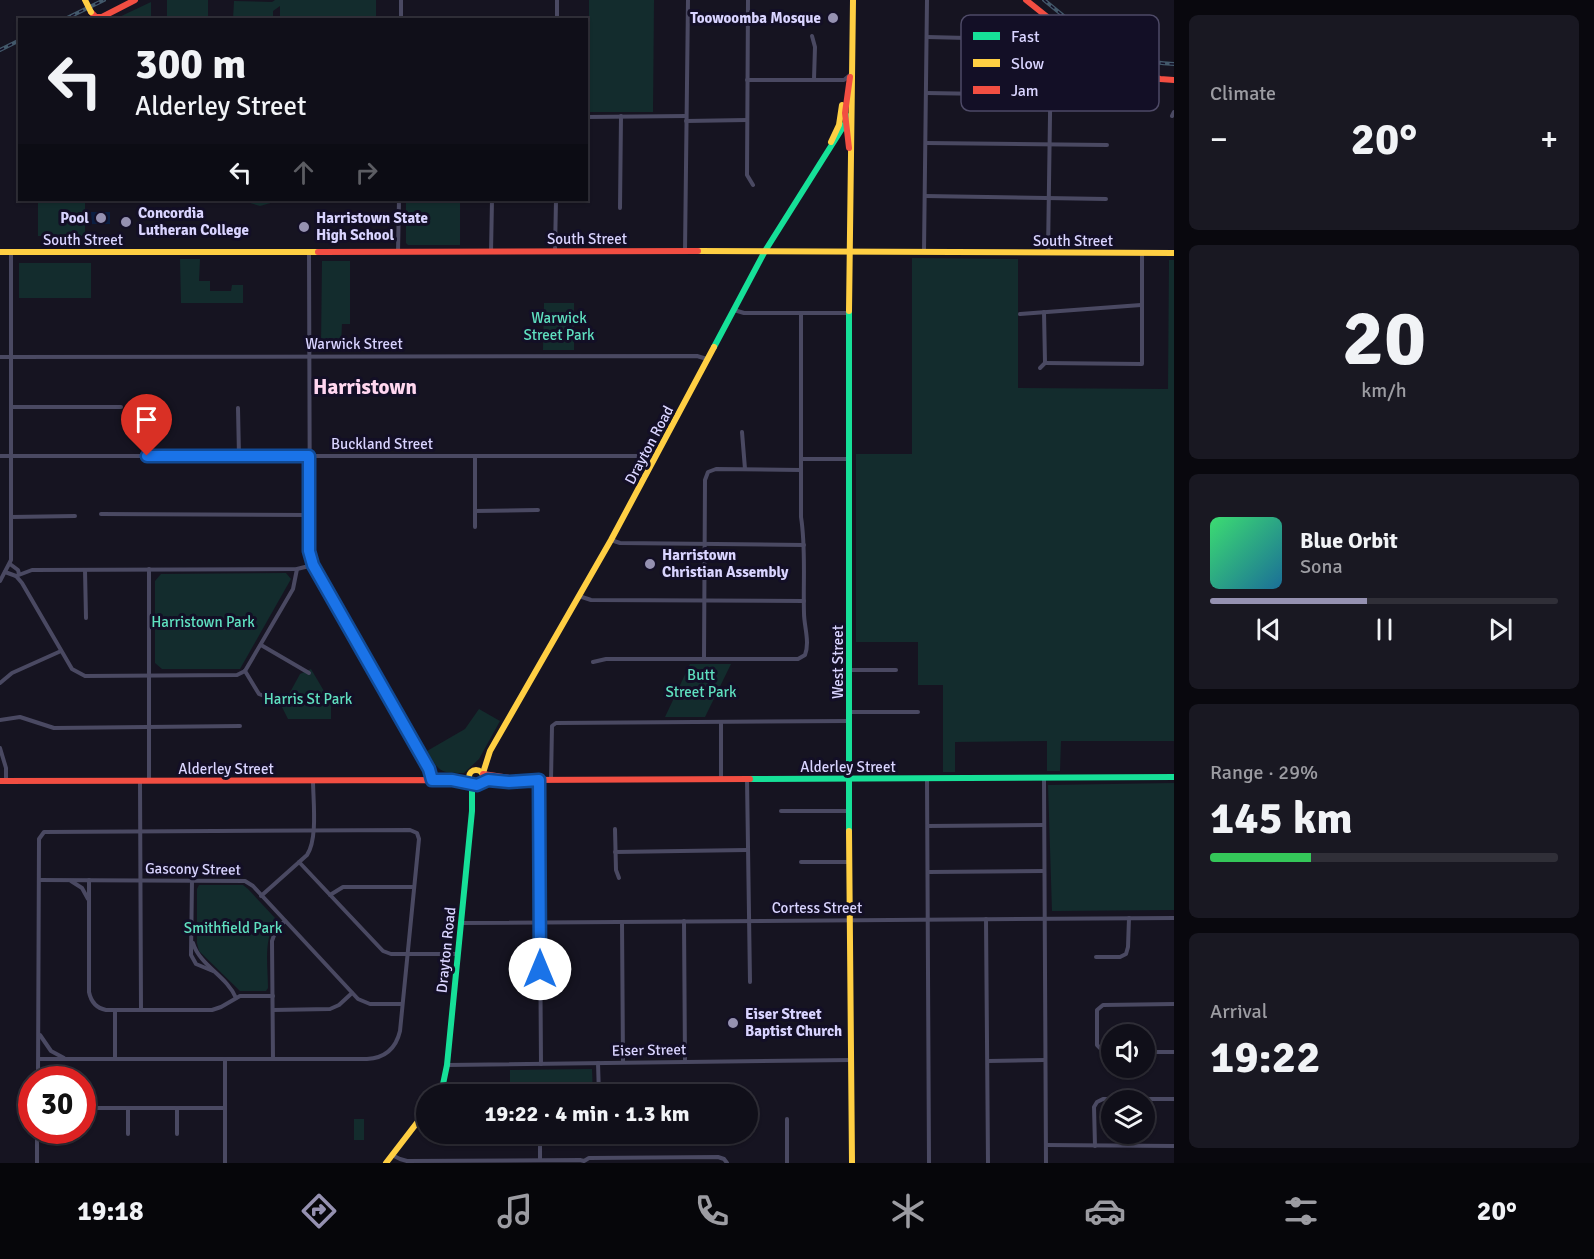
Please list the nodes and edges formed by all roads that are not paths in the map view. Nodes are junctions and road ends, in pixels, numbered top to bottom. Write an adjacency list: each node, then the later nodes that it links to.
1 (85, 0): 2 (street, bridge)
2 (135, 0)
3 (401, 0): 11 (street)
4 (557, 0): 12 (street)
5 (688, 0): 28 (street)
6 (748, 0): 19 (street)
7 (853, 0): 16 (street)
8 (927, 0): 14 (street)
9 (1026, 0): 10 (street)
10 (1044, 15)
11 (401, 18)
12 (557, 18)
13 (812, 36): 17 (street)
14 (927, 37): 15 (street); 22 (street)
15 (961, 38)
16 (849, 75): 17 (street); 21 (street); 21 (street)
17 (814, 79): 19 (street)
18 (1159, 79): 20 (street)
19 (747, 80): 29 (street)
20 (1174, 80)
21 (850, 86): 24 (street); 30 (street); 35 (street)
22 (926, 93): 23 (street); 31 (street)
23 (961, 94)
24 (846, 96): 30 (street); 34 (street)
25 (1050, 111): 32 (street)
26 (621, 116): 27 (street); 28 (street); 43 (street)
27 (588, 117)
28 (686, 118): 29 (street); 45 (street)
29 (747, 120): 36 (street)
30 (846, 125): 34 (street); 35 (street)
31 (926, 143): 32 (street); 37 (street)
32 (1050, 145): 33 (street); 38 (street)
33 (1107, 146)
34 (828, 149): 46 (street, Drayton Road)
35 (850, 162): 47 (street, West Street)
36 (753, 185)
37 (925, 196): 38 (street); 48 (street)
38 (1050, 198): 39 (street); 54 (street)
39 (1106, 199)
40 (399, 201): 52 (street)
41 (492, 201): 53 (street)
42 (556, 201): 44 (street)
43 (620, 208)
44 (555, 251): 45 (street, South Street); 53 (street, South Street)
45 (685, 251): 46 (street, South Street)
46 (765, 251): 47 (street, South Street); 58 (street, Drayton Road)
47 (849, 251): 48 (street, South Street); 60 (street, West Street)
48 (924, 251): 54 (street, South Street)
49 (0, 252): 50 (street, South Street)
50 (11, 252): 51 (street, South Street); 65 (street)
51 (309, 252): 52 (street, South Street); 63 (street)
52 (398, 252): 53 (street, South Street)
53 (492, 252)
54 (1048, 252): 55 (street, South Street)
55 (1142, 253): 56 (street, South Street); 57 (street)
56 (1174, 253)
57 (1142, 305): 59 (street); 67 (street)
58 (734, 310): 61 (street); 66 (street, Drayton Road)
59 (1044, 312): 62 (street); 67 (street)
60 (850, 313): 61 (street); 79 (street, West Street)
61 (801, 314): 78 (street)
62 (1020, 314)
63 (309, 356): 65 (street, Warwick Street); 66 (street, Warwick Street); 76 (street)
64 (0, 357): 65 (street, Warwick Street)
65 (11, 357): 69 (street)
66 (708, 360): 80 (street, Drayton Road)
67 (1045, 363): 68 (street)
68 (1040, 368)
69 (11, 407): 70 (street); 74 (street)
70 (121, 407)
71 (238, 408): 75 (street)
72 (742, 432): 81 (street)
73 (0, 456): 74 (street, Buckland Street)
74 (10, 456): 75 (street, Buckland Street); 88 (street)
75 (239, 456): 76 (street, Buckland Street)
76 (309, 456): 77 (street, Buckland Street); 86 (street)
77 (475, 456): 80 (street, Buckland Street); 84 (street)
78 (801, 459): 79 (street); 82 (street)
79 (849, 459): 109 (street, West Street)
80 (655, 460): 90 (street, Drayton Road)
81 (745, 469): 82 (street); 91 (street)
82 (801, 470): 92 (street)
83 (538, 510): 84 (street)
84 (475, 511): 89 (street)
85 (101, 514): 86 (street)
86 (309, 515): 94 (street)
87 (75, 516): 88 (street)
88 (11, 517): 93 (street)
89 (475, 527)
90 (611, 540): 91 (street); 101 (street, Drayton Road)
91 (705, 544): 92 (street); 102 (street)
92 (804, 544): 103 (street)
93 (10, 564): 98 (street); 99 (street)
94 (313, 565): 96 (street); 134 (street)
95 (149, 569): 96 (street); 97 (street); 113 (street)
96 (297, 569): 105 (street)
97 (85, 570): 99 (street); 104 (street)
98 (5, 572): 99 (street); 100 (street)
99 (17, 575): 106 (street)
100 (0, 581)
101 (579, 596): 102 (street); 124 (street, Drayton Road)
102 (704, 600): 103 (street); 107 (street)
103 (804, 601): 107 (street)
104 (86, 618)
105 (261, 645): 111 (street); 112 (street)
106 (61, 651): 113 (street); 114 (street)
107 (704, 659): 108 (street)
108 (593, 662)
109 (850, 670): 110 (street); 116 (street, West Street)
110 (896, 670)
111 (245, 671): 113 (street); 115 (street)
112 (309, 673)
113 (149, 676): 122 (street)
114 (0, 683)
115 (264, 696)
116 (850, 712): 117 (street); 119 (street, West Street)
117 (918, 712)
118 (0, 720): 122 (street)
119 (850, 721): 120 (street); 132 (street, West Street)
120 (721, 722): 130 (street); 138 (street)
121 (240, 726): 122 (street)
122 (149, 727): 141 (street)
123 (0, 748): 139 (street)
124 (490, 751): 125 (street, Drayton Road); 126 (street, Drayton Road)
125 (472, 772): 126 (street, Alderley Street); 135 (street, Alderley Street); 142 (street, Drayton Road)
126 (483, 773): 136 (street, Alderley Street); 143 (street, Drayton Road)
127 (1174, 777): 129 (street, Alderley Street)
128 (927, 778): 129 (street, Alderley Street); 132 (street, Alderley Street); 148 (street)
129 (1044, 778): 147 (street)
130 (721, 779): 131 (street, Alderley Street); 138 (street, Alderley Street)
131 (747, 779): 132 (street, Alderley Street); 152 (street)
132 (849, 779): 146 (street, West Street)
133 (313, 780): 134 (street, Alderley Street); 141 (street, Alderley Street); 149 (street)
134 (432, 780): 135 (street, Alderley Street)
135 (452, 780): 142 (street, Alderley Street)
136 (523, 780): 137 (street, Alderley Street); 143 (street, Alderley Street)
137 (539, 780): 138 (street, Alderley Street); 178 (street)
138 (551, 780)
139 (3, 781): 140 (street, Alderley Street)
140 (140, 781): 141 (street, Alderley Street); 151 (street)
141 (149, 781)
142 (472, 783): 143 (street, Alderley Street); 144 (street, Drayton Road)
143 (481, 783): 144 (street, Drayton Road)
144 (473, 806): 180 (street, Drayton Road)
145 (781, 811): 146 (street)
146 (850, 811): 156 (street, West Street)
147 (1044, 825): 148 (street); 157 (street)
148 (928, 826): 158 (street)
149 (313, 830): 151 (street); 154 (street); 165 (street)
150 (615, 830): 153 (street)
151 (141, 831): 160 (street); 163 (street)
152 (747, 850): 153 (street); 174 (street)
153 (615, 852): 159 (street)
154 (299, 862): 166 (street); 167 (street)
155 (801, 862): 156 (street)
156 (850, 862): 175 (street, West Street)
157 (1044, 871): 158 (street); 173 (street)
158 (929, 872): 171 (street)
159 (619, 878)
160 (39, 880): 161 (street, Gascony Street); 195 (street)
161 (68, 880): 162 (street, Gascony Street); 168 (street)
162 (89, 880): 163 (street, Gascony Street); 168 (street)
163 (141, 880): 164 (street, Gascony Street); 193 (street)
164 (192, 880): 166 (street, Gascony Street); 181 (street)
165 (414, 887): 167 (street); 182 (street)
166 (261, 896): 176 (street, Gascony Street)
167 (330, 896): 182 (street)
168 (89, 902): 192 (street)
169 (1129, 918): 170 (street, Cortess Street); 173 (street, Cortess Street); 184 (street)
170 (1174, 918)
171 (928, 919): 172 (street, Cortess Street); 175 (street, Cortess Street); 238 (street)
172 (986, 919): 173 (street, Cortess Street); 206 (street)
173 (1044, 919): 205 (street)
174 (749, 920): 175 (street, Cortess Street); 177 (street, Cortess Street); 186 (street)
175 (851, 920): 204 (street, West Street)
176 (285, 921): 187 (street, Gascony Street); 188 (street)
177 (684, 921): 179 (street, Cortess Street); 207 (street)
178 (540, 922): 179 (street, Cortess Street); 180 (street, Cortess Street); 210 (street)
179 (622, 922): 209 (street)
180 (461, 923): 183 (street, Drayton Road)
181 (193, 939): 185 (street); 185 (street)
182 (407, 954): 183 (street); 190 (street)
183 (458, 954): 211 (street, Drayton Road)
184 (1096, 957)
185 (213, 971): 189 (street)
186 (750, 982)
187 (352, 993): 190 (street, Gascony Street); 194 (street)
188 (273, 996): 189 (street); 194 (street)
189 (236, 998): 193 (street)
190 (402, 1004): 203 (street)
191 (1174, 1004): 196 (street)
192 (115, 1010): 193 (street); 201 (street)
193 (141, 1010)
194 (273, 1010): 203 (street)
195 (40, 1031): 199 (street); 200 (street)
196 (1101, 1049)
197 (1155, 1052): 198 (street)
198 (1174, 1052)
199 (39, 1059): 200 (street); 212 (street)
200 (69, 1059): 201 (street)
201 (115, 1059): 202 (street)
202 (225, 1059): 203 (street); 219 (street)
203 (273, 1059)
204 (852, 1060): 207 (street, Eiser Street); 237 (street, West Street)
205 (1045, 1060): 206 (street); 226 (street)
206 (988, 1061): 239 (street)
207 (685, 1062): 209 (street, Eiser Street)
208 (598, 1063): 209 (street, Eiser Street); 210 (street, Eiser Street); 214 (street)
209 (623, 1063)
210 (541, 1064): 211 (street, Eiser Street)
211 (447, 1065): 213 (street, Drayton Road)
212 (39, 1066)
213 (443, 1084)
214 (598, 1084)
215 (1174, 1099): 227 (street)
216 (96, 1108): 217 (street)
217 (128, 1108): 218 (street); 222 (street)
218 (177, 1108): 219 (street); 223 (street)
219 (225, 1108): 234 (street)
220 (787, 1119): 236 (street)
221 (416, 1124): 229 (street)
222 (128, 1134)
223 (177, 1134)
224 (37, 1144): 233 (street)
225 (540, 1144): 230 (street)
226 (1046, 1145): 227 (street); 240 (street)
227 (1095, 1146): 228 (street)
228 (1174, 1146)
229 (392, 1155): 230 (street); 235 (street)
230 (540, 1160): 231 (street)
231 (585, 1162): 232 (street)
232 (726, 1162)
233 (37, 1163)
234 (225, 1163)
235 (386, 1163)
236 (787, 1163)
237 (852, 1163)
238 (929, 1163)
239 (988, 1163)
240 (1046, 1163)

